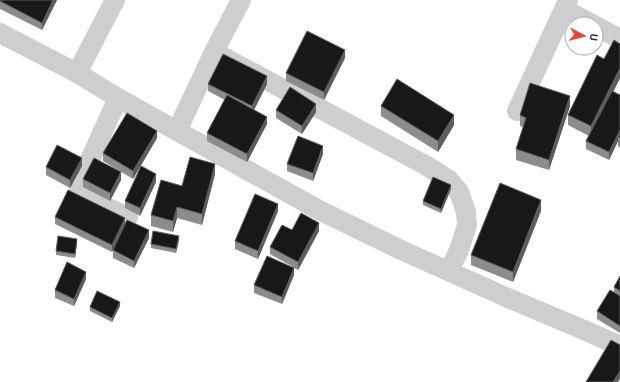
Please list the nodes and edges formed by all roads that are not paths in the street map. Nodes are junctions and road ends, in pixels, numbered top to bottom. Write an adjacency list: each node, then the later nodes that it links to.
1 (115, 0): 9 (street)
2 (241, 0): 8 (street)
3 (566, 4): 4 (street); 11 (street)
4 (582, 16)
5 (604, 30): 7 (street)
6 (0, 33): 9 (street)
7 (620, 39)
8 (214, 52): 12 (street); 14 (street)
9 (78, 73): 10 (street)
10 (118, 98): 12 (street); 13 (street)
11 (517, 111)
12 (177, 131): 14 (street)
13 (128, 217)
14 (449, 272): 15 (street)
15 (620, 346)

